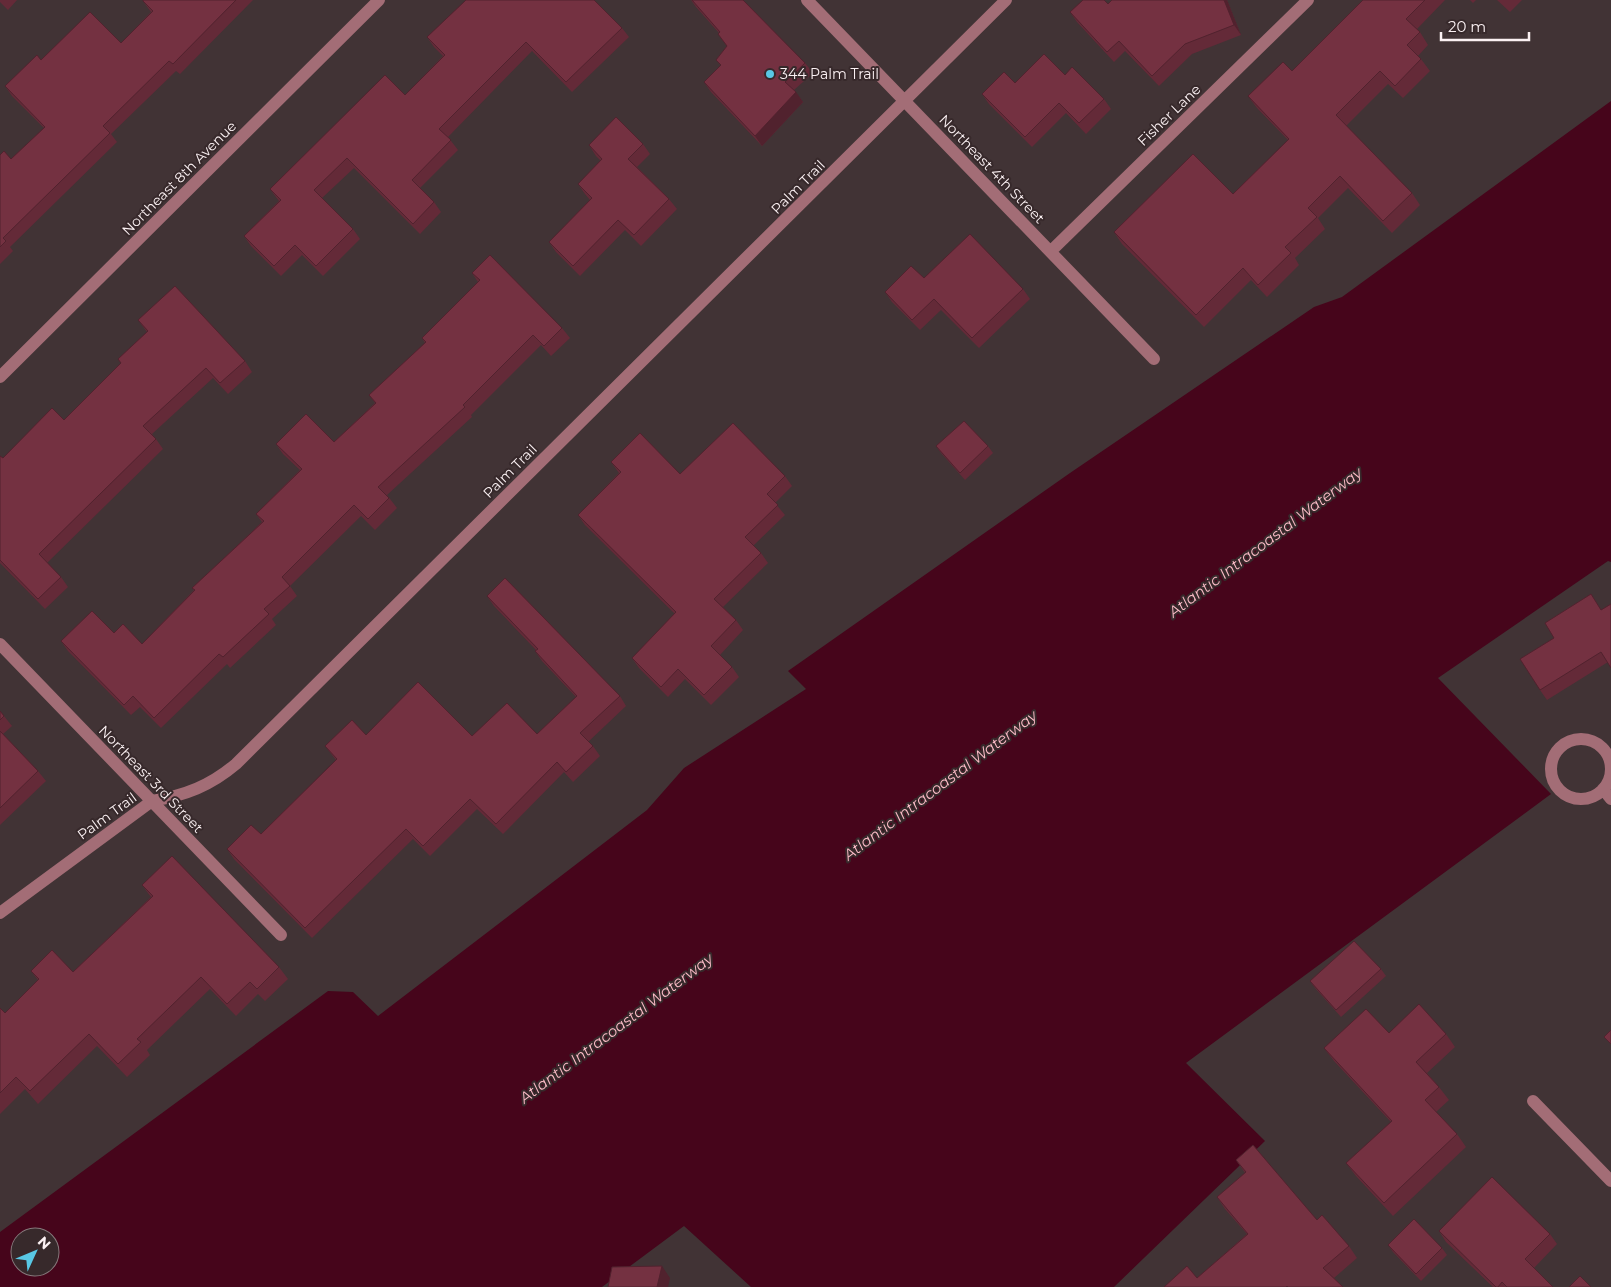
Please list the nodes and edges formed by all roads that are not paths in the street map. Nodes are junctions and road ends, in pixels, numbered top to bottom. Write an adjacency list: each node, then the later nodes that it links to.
1 (379, 0): 8 (street, Northeast 8th Avenue)
2 (807, 0): 5 (street, Northeast 4th Street)
3 (1006, 0): 5 (street, Palm Trail)
4 (1308, 0): 6 (street, Fisher Lane)
5 (906, 101): 6 (street, Northeast 4th Street); 12 (street, Palm Trail)
6 (1051, 251): 7 (street, Northeast 4th Street)
7 (1154, 359)
8 (0, 377)
9 (0, 644): 12 (street, Northeast 3rd Street)
10 (1603, 789): 10 (street); 11 (street)
11 (1611, 799)
12 (152, 800): 13 (street, Palm Trail); 14 (street, Northeast 3rd Street)
13 (0, 913)
14 (281, 935)
15 (1533, 1101): 16 (street)
16 (1611, 1181)

